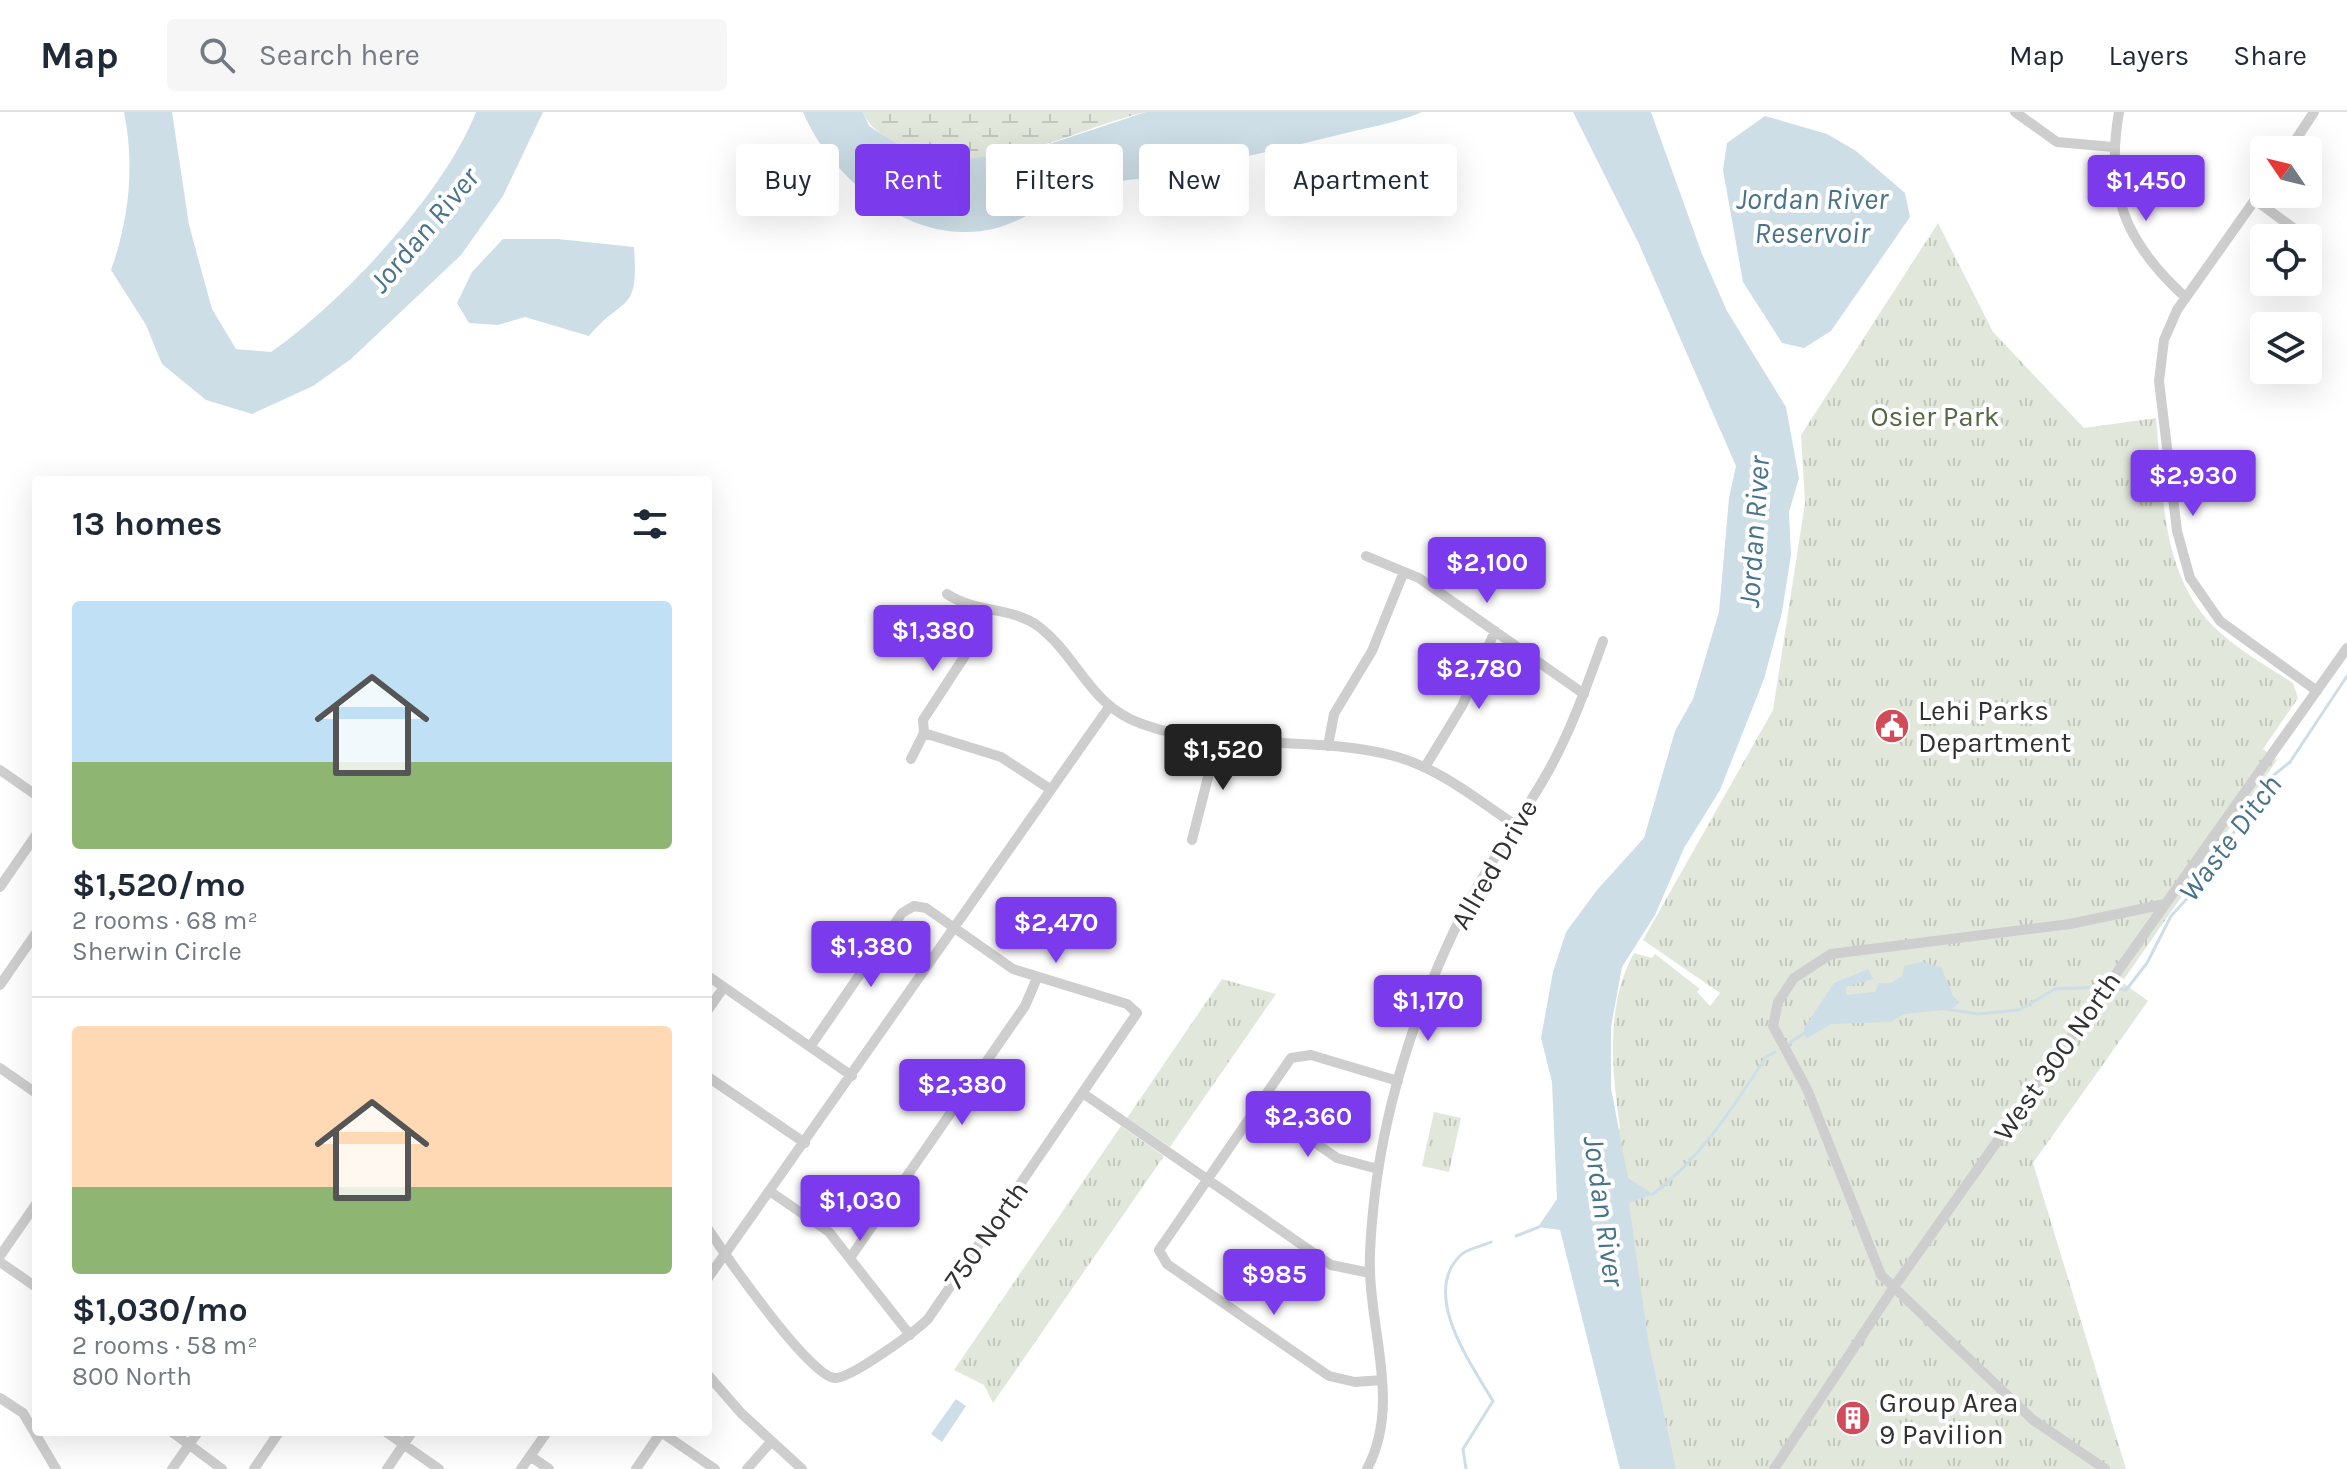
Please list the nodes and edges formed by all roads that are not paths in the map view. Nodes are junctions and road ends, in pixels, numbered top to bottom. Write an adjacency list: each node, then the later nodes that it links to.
1 (2015, 112): 5 (street)
2 (2119, 112): 5 (street)
3 (2314, 112): 4 (street)
4 (2298, 136)
5 (2113, 147): 9 (street)
6 (2250, 207): 9 (street)
7 (2266, 208): 8 (street)
8 (2288, 224)
9 (2184, 296): 17 (street)
10 (1366, 556): 11 (street)
11 (1403, 574): 14 (street); 22 (street)
12 (947, 594): 13 (street)
13 (982, 610): 19 (street); 20 (street)
14 (1495, 631): 18 (street); 24 (street)
15 (1603, 641): 18 (street, Allred Drive)
16 (2347, 648): 17 (street, West 300 North)
17 (2317, 691): 32 (street, West 300 North)
18 (1584, 694): 28 (street, Allred Drive)
19 (1109, 707): 21 (street); 26 (street)
20 (924, 733): 23 (street); 26 (street)
21 (1218, 738): 22 (street); 29 (street)
22 (1328, 746): 24 (street)
23 (911, 759)
24 (1425, 767): 28 (street)
25 (0, 770): 27 (street)
26 (1050, 789): 33 (street)
27 (32, 792)
28 (1514, 824): 44 (street, Allred Drive)
29 (1192, 840)
30 (32, 841): 31 (street)
31 (0, 887)
32 (2165, 904): 61 (street, West 300 North); 61 (street)
33 (954, 928): 35 (street); 40 (street); 42 (street)
34 (32, 939): 37 (street)
35 (1037, 978): 46 (street, 750 North); 56 (street)
36 (712, 979): 38 (street)
37 (0, 985)
38 (724, 987): 39 (street); 40 (street)
39 (712, 1004)
40 (810, 1047): 42 (street)
41 (0, 1068): 45 (street)
42 (852, 1076): 48 (street)
43 (712, 1080): 48 (street)
44 (1398, 1081): 47 (street); 49 (street, Allred Drive)
45 (32, 1090)
46 (1084, 1094): 50 (street); 62 (street, 750 North)
47 (1258, 1103): 49 (street); 50 (street)
48 (805, 1143): 51 (street)
49 (1378, 1169): 59 (street, Allred Drive)
50 (1206, 1178): 59 (street); 64 (street)
51 (771, 1192): 55 (street); 56 (street)
52 (32, 1210): 54 (street)
53 (712, 1235): 55 (street)
54 (0, 1256)
55 (726, 1256): 58 (street); 62 (street, 750 North)
56 (850, 1258): 62 (street)
57 (0, 1262): 60 (street)
58 (712, 1273)
59 (1370, 1273): 64 (street, Allred Drive)
60 (32, 1284)
61 (1894, 1287): 93 (street, West 300 North); 94 (street)
62 (910, 1335)
63 (712, 1379): 76 (street)
64 (1382, 1380): 92 (street, Allred Drive)
65 (0, 1398): 66 (street)
66 (32, 1428)
67 (37, 1436): 80 (street)
68 (177, 1436): 78 (street)
69 (195, 1436): 78 (street)
70 (276, 1436): 83 (street)
71 (392, 1436): 77 (street)
72 (409, 1436): 77 (street)
73 (544, 1436): 79 (street)
74 (658, 1436): 88 (street)
75 (667, 1436): 89 (street)
76 (770, 1443): 90 (street); 91 (street)
77 (404, 1444): 84 (street); 85 (street)
78 (188, 1446): 81 (street); 82 (street)
79 (530, 1456): 86 (street); 87 (street)
80 (56, 1469)
81 (172, 1469)
82 (222, 1469)
83 (254, 1469)
84 (387, 1469)
85 (439, 1469)
86 (521, 1469)
87 (549, 1469)
88 (636, 1469)
89 (715, 1469)
90 (747, 1469)
91 (802, 1469)
92 (1367, 1469)
93 (1774, 1469)
94 (2105, 1469)

